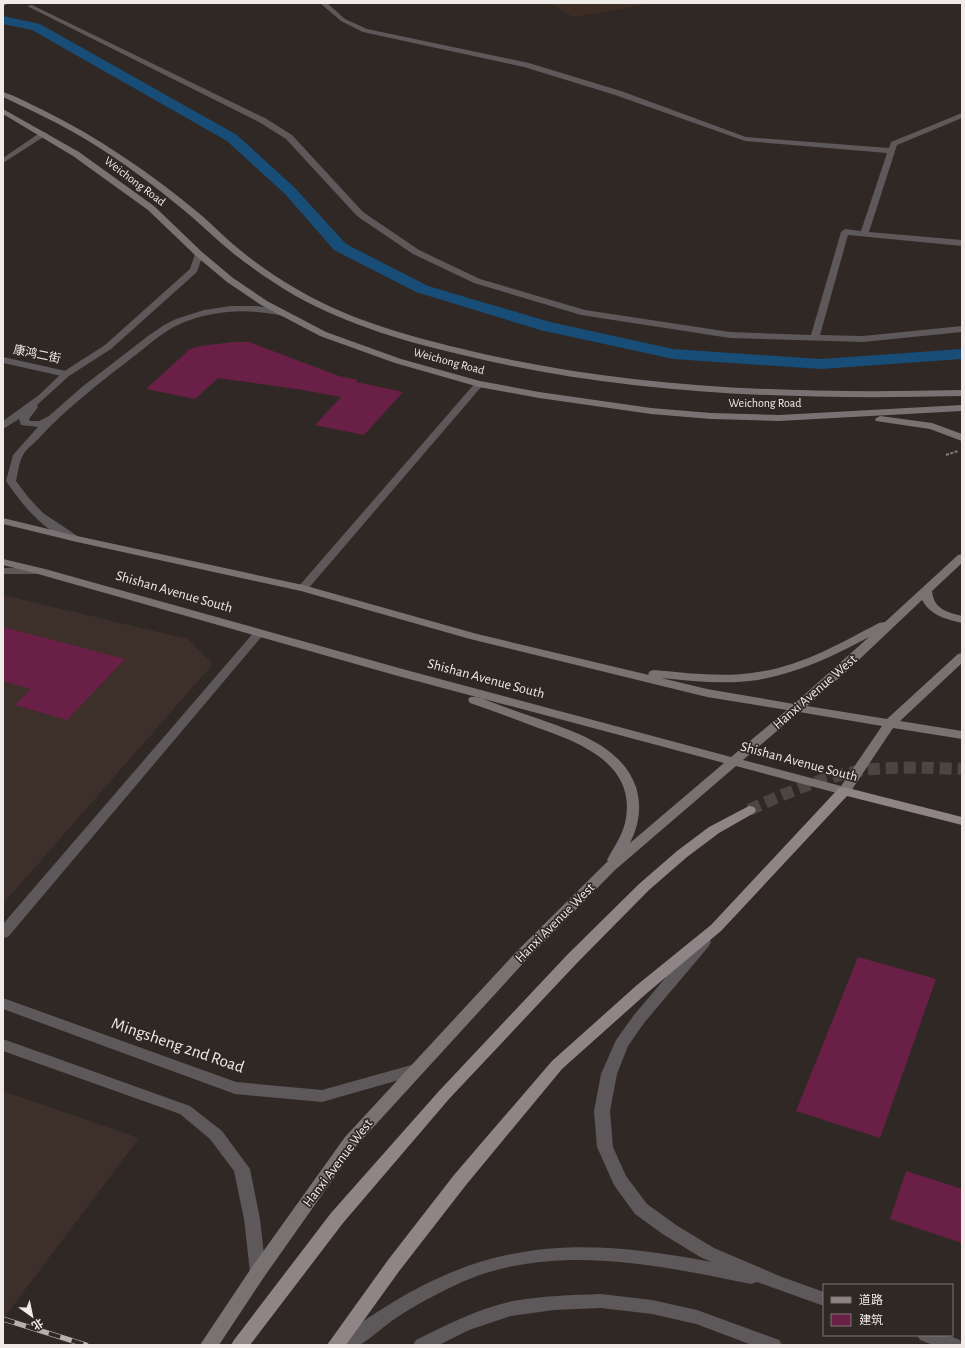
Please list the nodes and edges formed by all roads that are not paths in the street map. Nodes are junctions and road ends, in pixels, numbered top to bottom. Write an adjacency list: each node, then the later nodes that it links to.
1 (323, 3): 7 (street)
2 (42, 4): 14 (street)
3 (3, 94): 21 (main road, Weichong Road)
4 (3, 110): 6 (main road, Weichong Road)
5 (962, 115): 7 (street)
6 (44, 134): 8 (street); 11 (main road, Weichong Road)
7 (892, 151): 9 (street)
8 (3, 161)
9 (864, 234): 10 (street); 14 (street)
10 (962, 243)
11 (199, 254): 12 (main road, Weichong Road); 15 (street)
12 (283, 313): 17 (street); 19 (main road, Weichong Road)
13 (962, 329): 14 (street)
14 (815, 337)
15 (108, 347): 17 (street); 18 (street)
16 (3, 360): 18 (street, 康鸿二街)
17 (110, 369): 25 (street)
18 (66, 374): 22 (street)
19 (479, 384): 26 (main road, Weichong Road); 35 (street)
20 (962, 393): 21 (main road, Weichong Road)
21 (906, 395): 24 (main road)
22 (42, 397): 25 (street); 27 (street)
23 (962, 408): 24 (main road, Weichong Road)
24 (911, 410): 26 (main road, Weichong Road)
25 (57, 414): 30 (street)
26 (779, 418): 28 (main road)
27 (3, 426)
28 (962, 438)
29 (3, 521): 30 (main road, Shishan Avenue South)
30 (76, 539): 35 (main road, Shishan Avenue South)
31 (961, 559): 36 (main road, Hanxi Avenue West)
32 (3, 562): 34 (main road, Shishan Avenue South)
33 (3, 571): 34 (street)
34 (41, 572): 39 (main road, Shishan Avenue South)
35 (303, 588): 41 (main road, Shishan Avenue South)
36 (926, 591): 37 (main road, Hanxi Avenue West); 38 (main road)
37 (909, 607): 41 (main road); 43 (main road, Hanxi Avenue West)
38 (962, 620)
39 (259, 633): 42 (main road, Shishan Avenue South); 52 (street)
40 (962, 657): 44 (main road)
41 (594, 667): 43 (main road, Shishan Avenue South)
42 (402, 673): 46 (main road, Shishan Avenue South); 50 (main road)
43 (796, 708): 44 (main road, Shishan Avenue South); 46 (main road, Hanxi Avenue West)
44 (890, 723): 45 (main road, Shishan Avenue South); 47 (main road)
45 (962, 735)
46 (734, 761): 47 (main road, Shishan Avenue South); 50 (main road, Hanxi Avenue West)
47 (844, 791): 49 (main road, Shishan Avenue South); 51 (main road)
48 (749, 810): 61 (main road)
49 (962, 821)
50 (610, 867): 55 (main road, Hanxi Avenue West)
51 (716, 928): 57 (street); 62 (main road)
52 (3, 933)
53 (3, 1003): 55 (street, Mingsheng 2nd Road)
54 (3, 1045): 56 (street)
55 (415, 1070): 56 (main road, Hanxi Avenue West)
56 (258, 1272): 60 (main road, Hanxi Avenue West)
57 (776, 1282): 58 (street); 63 (street)
58 (823, 1299)
59 (929, 1336): 66 (street)
60 (209, 1345)
61 (240, 1345)
62 (336, 1345)
63 (347, 1345)
64 (422, 1345): 65 (street)
65 (773, 1345)
66 (954, 1345)

